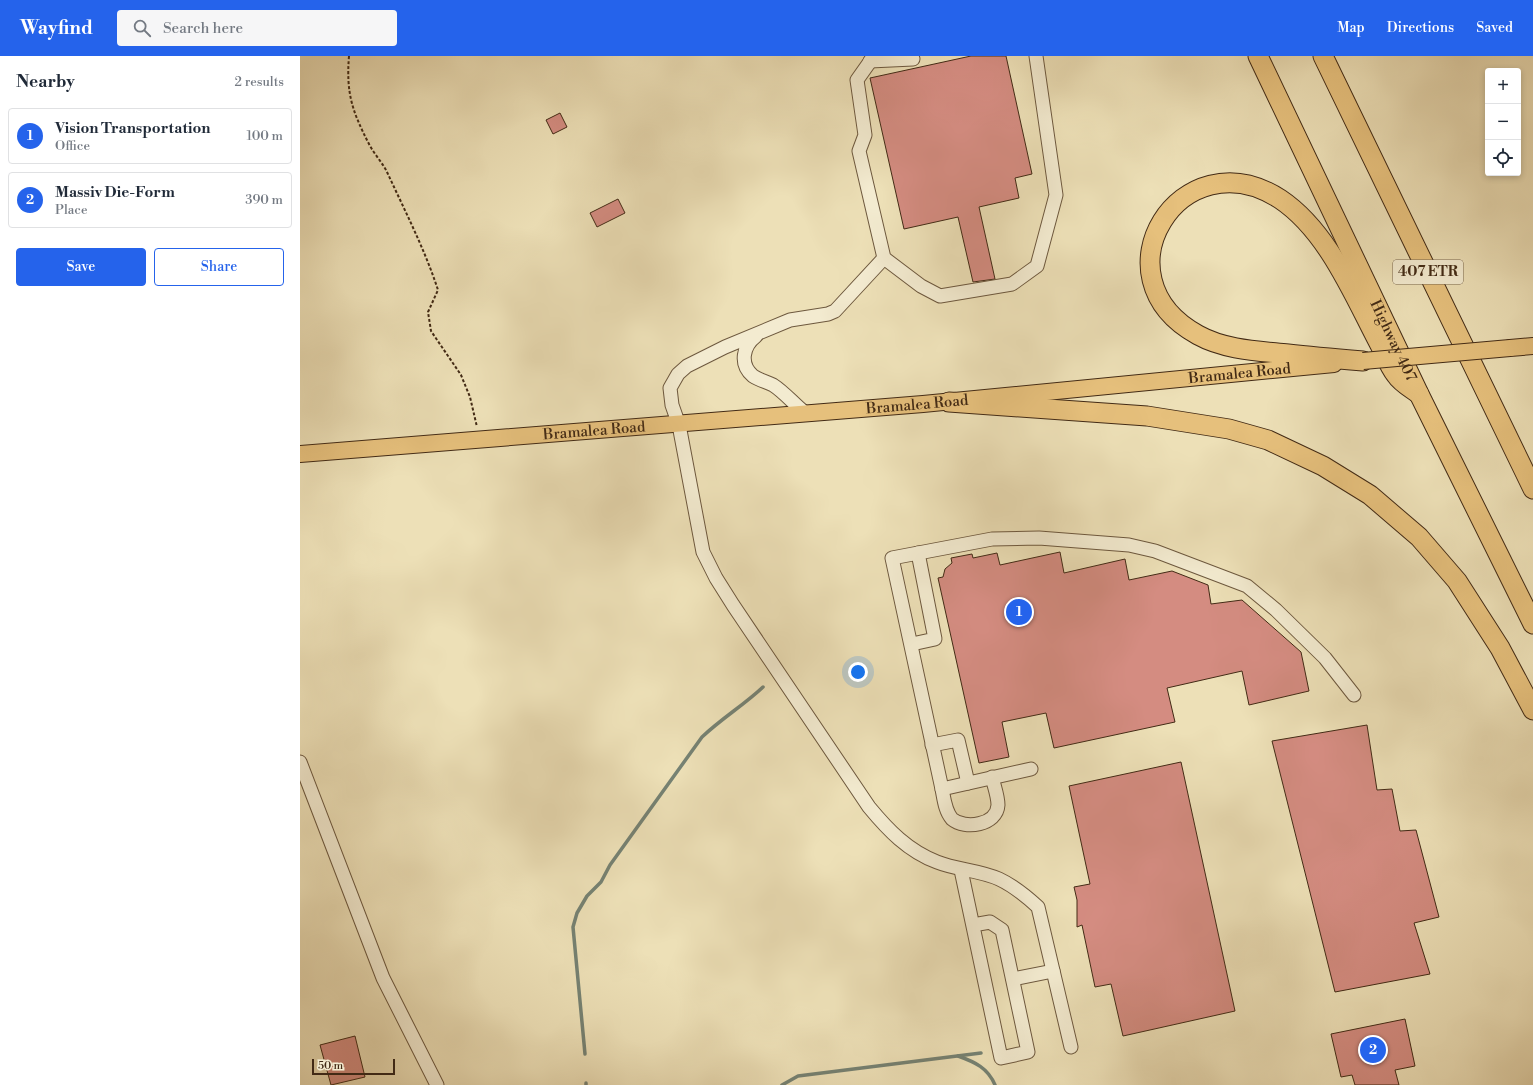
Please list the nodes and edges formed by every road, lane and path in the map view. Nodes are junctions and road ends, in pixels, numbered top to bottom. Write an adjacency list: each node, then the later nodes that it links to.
1 (349, 56): 15 (path)
2 (1036, 56): 7 (lane)
3 (1258, 56): 11 (highway, Highway 407)
4 (1323, 56): 17 (highway, 407 ETR)
5 (872, 59): 6 (lane); 7 (lane)
6 (913, 59)
7 (884, 258): 8 (lane)
8 (762, 331): 13 (lane); 14 (lane)
9 (1533, 346): 10 (main road, Bramalea Road, bridge)
10 (1363, 361): 11 (highway); 12 (main road, Bramalea Road)
11 (1420, 394): 19 (highway, Highway 407)
12 (949, 402): 13 (main road, Bramalea Road); 22 (highway)
13 (804, 412): 14 (main road, Bramalea Road)
14 (679, 425): 15 (main road, Bramalea Road); 29 (lane)
15 (480, 440): 16 (main road, Bramalea Road)
16 (300, 454)
17 (1533, 489)
18 (918, 553): 20 (lane); 20 (lane); 21 (lane)
19 (1533, 624)
20 (912, 644): 23 (lane)
21 (1354, 695)
22 (1533, 710)
23 (932, 745): 27 (lane); 28 (lane)
24 (300, 762): 34 (lane)
25 (1032, 769): 26 (lane)
26 (992, 777): 27 (lane); 28 (lane)
27 (968, 783): 28 (lane)
28 (942, 789)
29 (961, 870): 30 (lane); 31 (lane)
30 (973, 925): 32 (lane); 32 (lane)
31 (1053, 971): 32 (lane); 33 (lane)
32 (1013, 979)
33 (1071, 1047)
34 (437, 1085)

